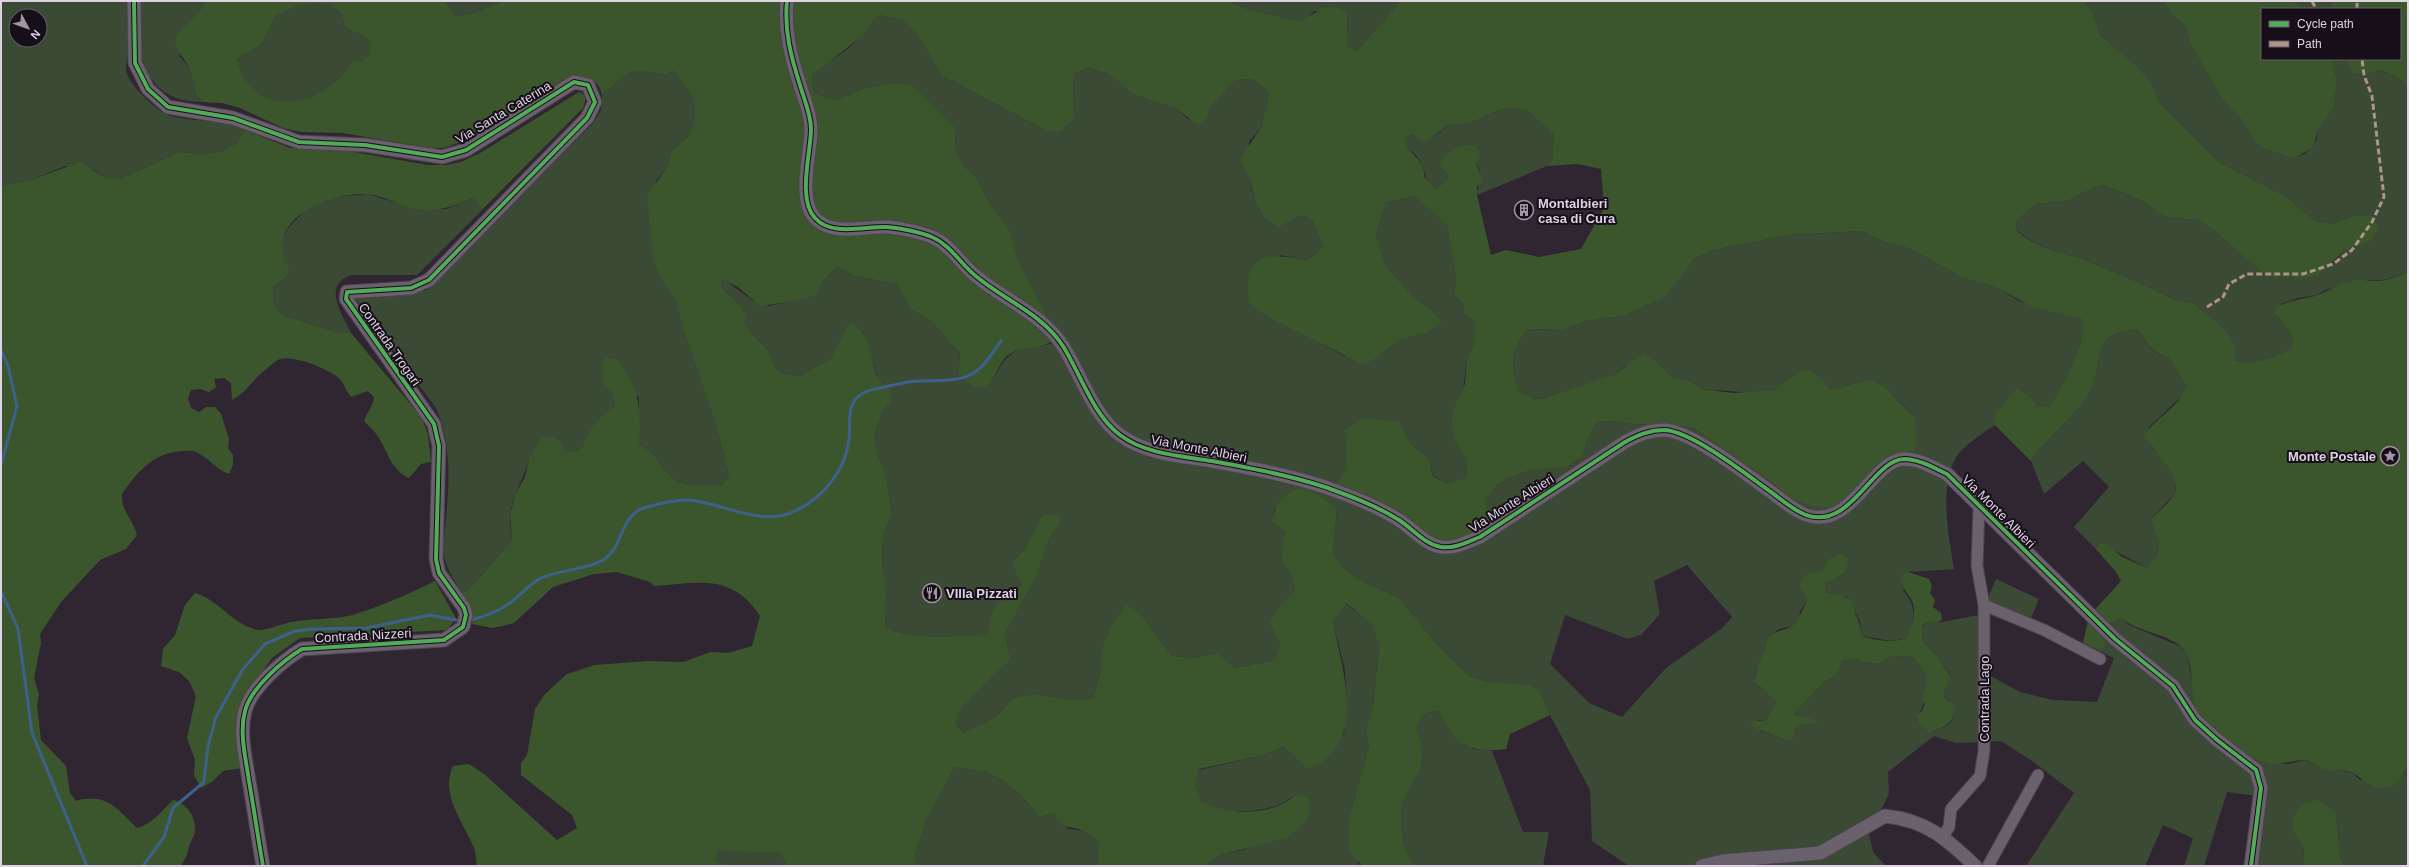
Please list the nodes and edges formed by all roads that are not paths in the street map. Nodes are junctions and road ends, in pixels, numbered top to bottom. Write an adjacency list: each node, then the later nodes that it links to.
1 (134, 1): 3 (street, Via Santa Caterina)
2 (787, 1): 4 (street, Via Monte Albieri)
3 (588, 85): 6 (street, Contrada Trogari)
4 (1979, 506): 5 (street, Contrada Lago); 14 (street, Via Monte Albieri)
5 (1984, 605): 7 (street); 9 (street, Contrada Lago)
6 (451, 637): 10 (street, Contrada Nizzeri)
7 (2100, 659)
8 (2038, 775): 13 (street)
9 (1943, 836): 11 (street); 12 (street)
10 (263, 866)
11 (1702, 866)
12 (1975, 866)
13 (1988, 866)
14 (2251, 866)

